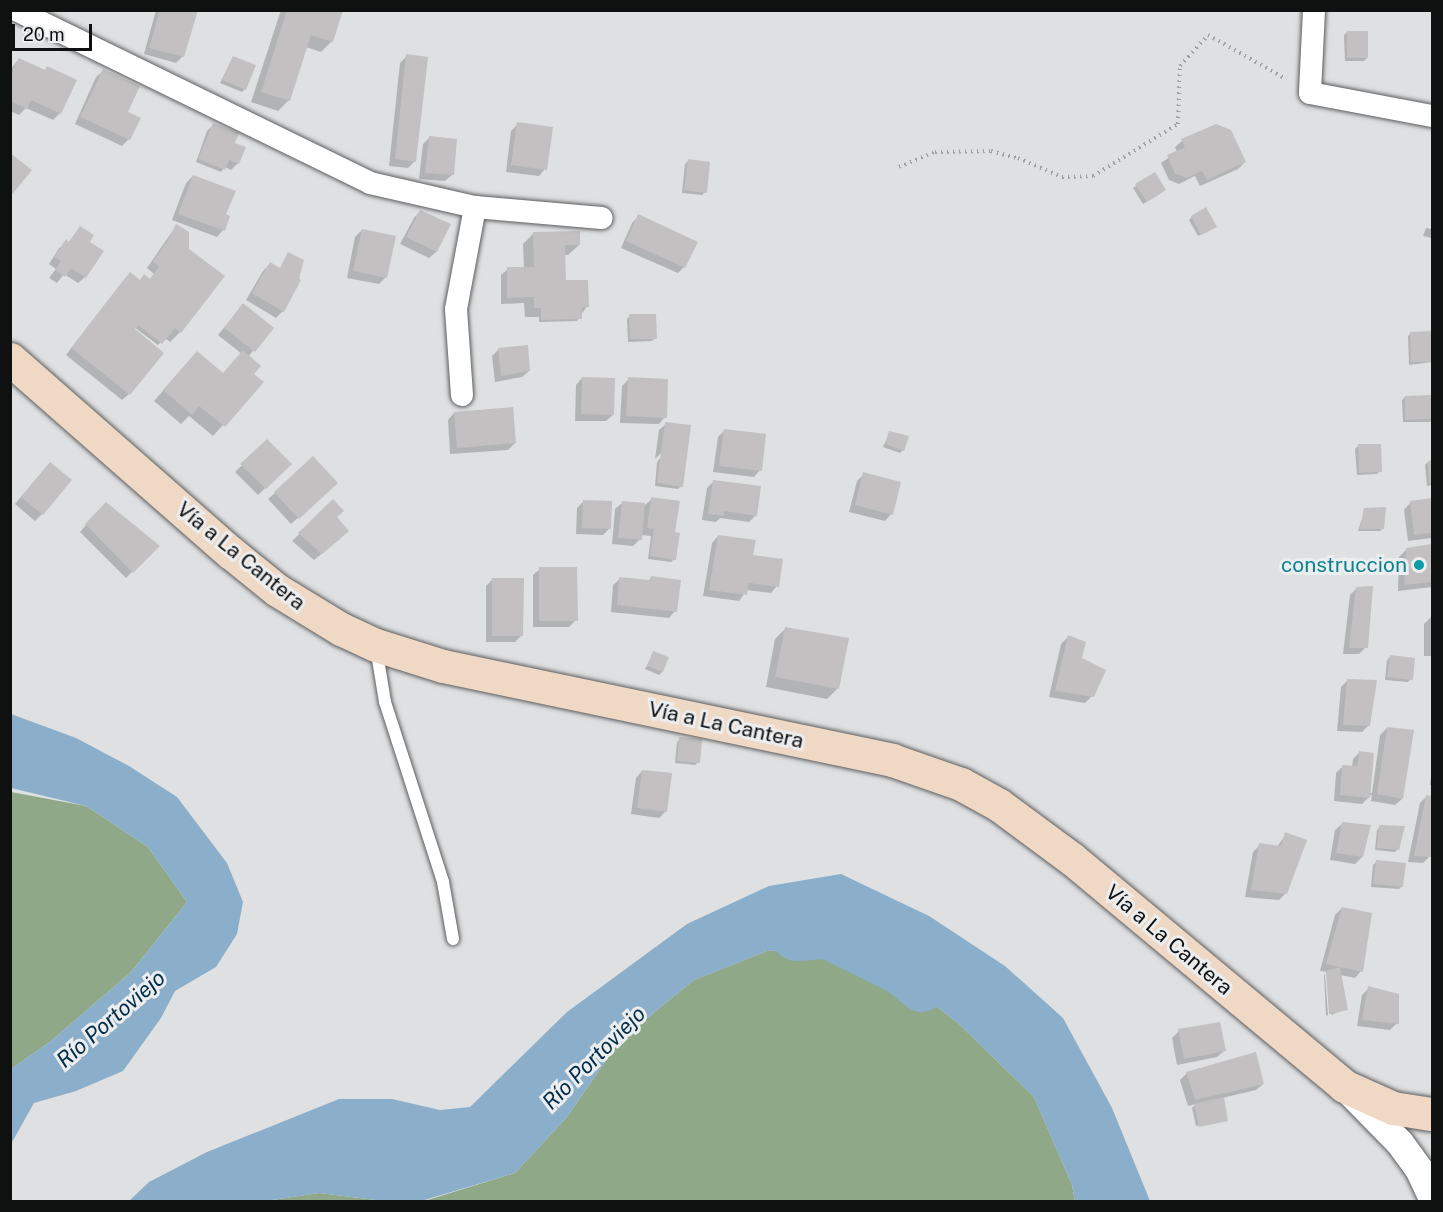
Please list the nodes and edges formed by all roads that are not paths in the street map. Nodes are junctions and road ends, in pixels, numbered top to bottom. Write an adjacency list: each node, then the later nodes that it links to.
1 (16, 10): 4 (street)
2 (1314, 10): 3 (street)
3 (1432, 116)
4 (475, 207): 5 (street); 7 (street)
5 (602, 218)
6 (10, 359): 8 (main road, Vía a La Cantera)
7 (462, 395)
8 (376, 645): 9 (lane); 10 (main road, Vía a La Cantera)
9 (453, 939)
10 (1344, 1086): 11 (main road, Vía a La Cantera); 12 (street)
11 (1432, 1114)
12 (1432, 1197)

